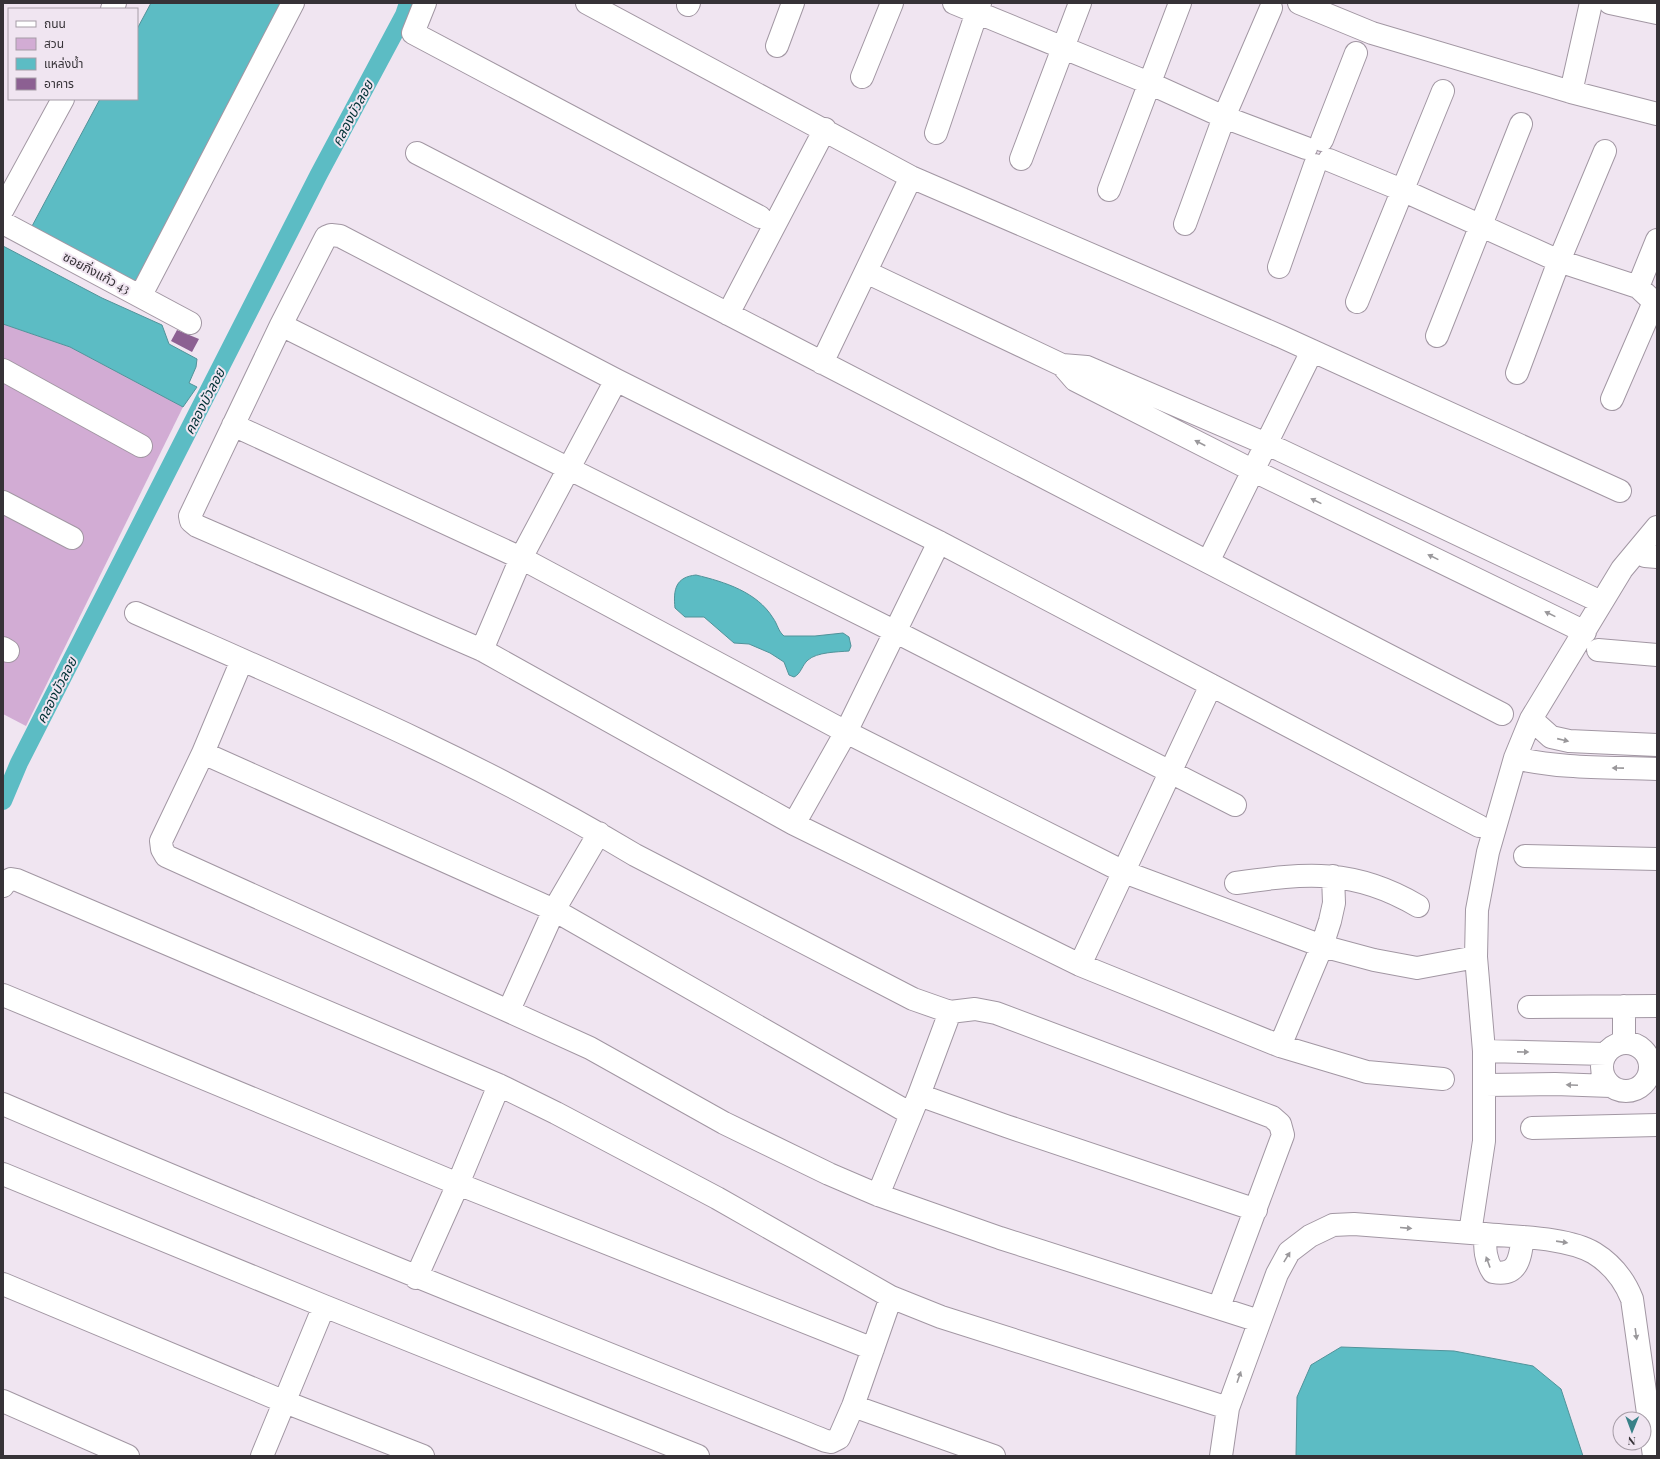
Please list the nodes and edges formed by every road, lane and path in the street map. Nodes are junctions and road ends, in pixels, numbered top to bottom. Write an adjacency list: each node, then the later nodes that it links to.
1 (293, 3): 44 (street)
2 (425, 3): 36 (street)
3 (587, 3): 26 (street)
4 (793, 3): 15 (street)
5 (892, 3): 18 (street)
6 (954, 3): 12 (street)
7 (1080, 3): 16 (street)
8 (1180, 3): 19 (street)
9 (1299, 3): 21 (street)
10 (1591, 3): 21 (street)
11 (1610, 3): 14 (street)
12 (978, 8): 16 (street); 27 (street)
13 (1271, 8): 24 (street)
14 (1657, 13)
15 (777, 46)
16 (1063, 47): 19 (street); 31 (street)
17 (1356, 53): 30 (street)
18 (862, 77)
19 (1149, 83): 24 (street); 33 (street)
20 (1443, 91): 34 (street)
21 (1571, 92): 23 (street)
22 (62, 100): 35 (street)
23 (1657, 114)
24 (1224, 118): 30 (street); 38 (street)
25 (1521, 124): 39 (street)
26 (825, 129): 32 (street); 47 (street)
27 (936, 133)
28 (1605, 151): 41 (street)
29 (418, 153): 47 (street)
30 (1318, 153): 34 (street); 42 (street)
31 (1021, 159)
32 (912, 177): 43 (street); 51 (street)
33 (1109, 190)
34 (1402, 190): 39 (street); 46 (street)
35 (3, 209)
36 (760, 216)
37 (3, 223): 44 (street, ซอยกิ่งแก้ว 43)
38 (1185, 224)
39 (1480, 226): 41 (street); 50 (street)
40 (1657, 240): 45 (street)
41 (1558, 261): 45 (street); 55 (street)
42 (1279, 267)
43 (866, 272): 52 (street); 53 (street)
44 (141, 295): 48 (street, ซอยกิ่งแก้ว 43)
45 (1650, 297): 57 (street)
46 (1357, 302)
47 (728, 314): 52 (street)
48 (190, 323)
49 (281, 325): 56 (street); 58 (street); 61 (street)
50 (1437, 336)
51 (1312, 350): 59 (street); 63 (street)
52 (822, 363): 69 (street)
53 (1062, 365): 59 (street); 62 (street, one-way to 53)
54 (3, 370): 60 (street)
55 (1517, 373)
56 (616, 380): 61 (street); 67 (street)
57 (1612, 399)
58 (233, 424): 68 (street); 74 (street)
59 (1265, 444): 62 (street); 70 (street)
60 (141, 446)
61 (569, 469): 68 (street); 72 (street)
62 (1252, 470): 69 (street); 73 (street, one-way to 62)
63 (1620, 491)
64 (3, 502): 66 (street)
65 (1657, 526): 70 (street)
66 (72, 538)
67 (939, 542): 72 (street); 78 (street)
68 (521, 558): 74 (street); 81 (street)
69 (1208, 562): 79 (street)
70 (1601, 602): 73 (street)
71 (136, 613): 77 (street)
72 (896, 632): 81 (street); 86 (street)
73 (1585, 632): 80 (street)
74 (482, 650): 88 (street)
75 (1598, 650): 76 (street)
76 (1657, 655)
77 (242, 660): 83 (street); 90 (street)
78 (1211, 685): 86 (street); 89 (street)
79 (1502, 714)
80 (1531, 719): 82 (street, one-way to 82); 84 (street)
81 (846, 732): 88 (street); 93 (street)
82 (1657, 745)
83 (203, 753): 98 (street); 106 (street)
84 (1515, 758): 85 (street, one-way to 84); 100 (street)
85 (1657, 769)
86 (1170, 773): 87 (street); 93 (street)
87 (1235, 805)
88 (794, 824): 101 (street)
89 (1479, 826)
90 (599, 834): 98 (street); 107 (street)
91 (1525, 856): 92 (street)
92 (1657, 859)
93 (1124, 872): 99 (street); 101 (street)
94 (1333, 876): 95 (street); 97 (street); 99 (street)
95 (1236, 883)
96 (3, 886): 112 (street)
97 (1418, 906)
98 (554, 910): 106 (street); 116 (street)
99 (1322, 946): 100 (street); 108 (street)
100 (1476, 957): 110 (street)
101 (1080, 965): 108 (street)
102 (3, 995): 121 (street)
103 (1624, 1006): 104 (street); 105 (street); 109 (street)
104 (1657, 1006)
105 (1529, 1007)
106 (509, 1010): 122 (street)
107 (950, 1012): 116 (street); 123 (street)
108 (1280, 1046): 111 (street)
109 (1615, 1049): 110 (street, one-way to 109); 114 (street); 114 (street)
110 (1484, 1051): 113 (street)
111 (1443, 1079)
112 (499, 1085): 121 (street); 128 (street)
113 (1485, 1085): 114 (street, one-way to 113); 124 (street)
114 (1620, 1089): 117 (street)
115 (3, 1104): 126 (street)
116 (915, 1104): 122 (street); 123 (street)
117 (1625, 1125): 118 (street); 119 (street)
118 (1657, 1125)
119 (1532, 1128)
120 (3, 1174): 129 (street)
121 (458, 1184): 126 (street); 132 (street)
122 (878, 1194): 130 (street)
123 (1256, 1210): 130 (street)
124 (1478, 1234): 125 (street); 125 (street, one-way to 124); 131 (street, one-way to 124)
125 (1523, 1237): 143 (street, one-way to 143)
126 (416, 1278): 135 (street)
127 (3, 1284): 134 (street)
128 (891, 1297): 132 (street); 136 (street)
129 (324, 1306): 134 (street); 140 (street)
130 (1219, 1307): 131 (street)
131 (1258, 1321): 136 (street, one-way to 131)
132 (873, 1349): 135 (street)
133 (3, 1401): 137 (street)
134 (285, 1402): 138 (street); 139 (street)
135 (852, 1406): 141 (street)
136 (1228, 1408): 142 (street)
137 (128, 1456)
138 (262, 1456)
139 (423, 1456)
140 (698, 1456)
141 (994, 1456)
142 (1221, 1456)
143 (1654, 1456)

